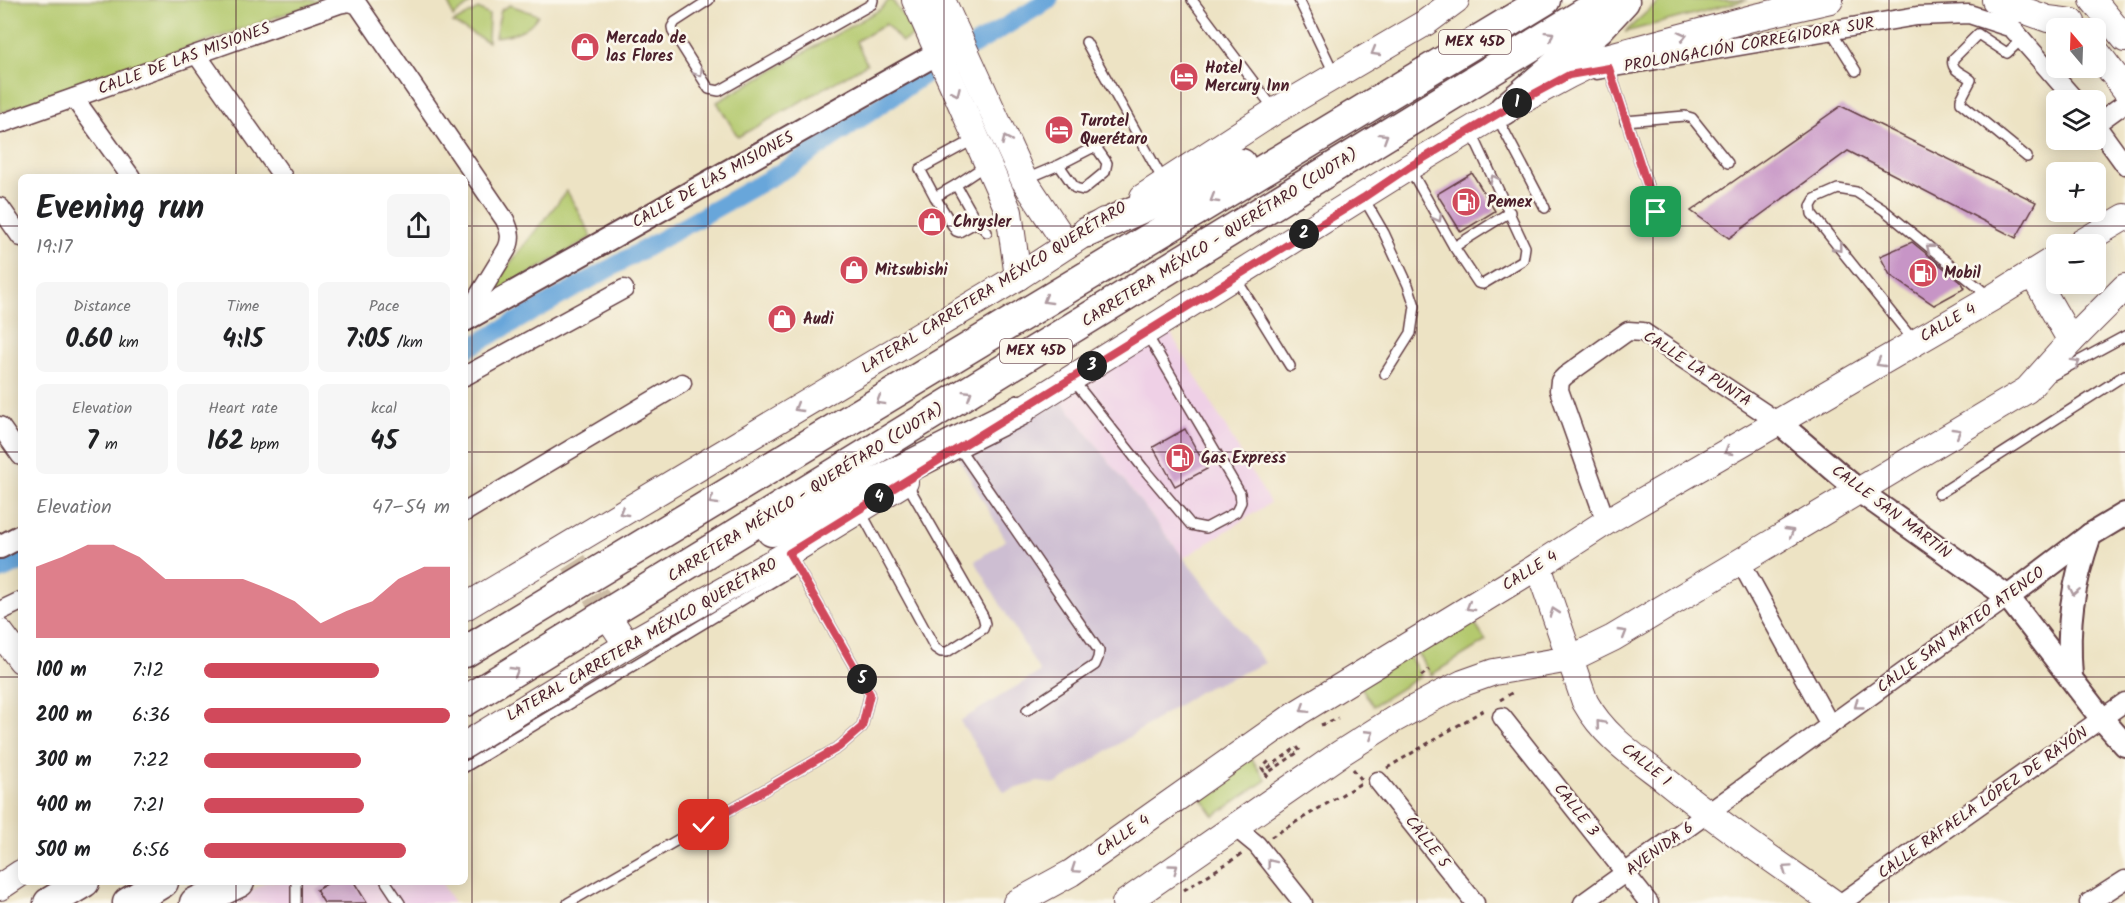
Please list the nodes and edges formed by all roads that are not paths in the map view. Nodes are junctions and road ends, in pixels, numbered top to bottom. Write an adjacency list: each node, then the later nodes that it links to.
1 (709, 0): 2 (lane, one-way to 2)
2 (873, 0)
3 (915, 0): 22 (main road)
4 (942, 0): 22 (main road)
5 (1192, 0): 34 (lane)
6 (1299, 0): 27 (lane)
7 (1456, 0): 27 (main road, LATERAL CARRETERA MÉXICO QUERÉTARO, one-way to 27)
8 (1506, 0): 29 (highway)
9 (1545, 0): 29 (highway, MEX 45D)
10 (1606, 0): 105 (highway, CARRETERA MÉXICO - QUERÉTARO (CUOTA) / MEX 45D, one-way to 10)
11 (1625, 0): 35 (highway)
12 (1830, 0): 28 (main road, LATERAL CARRETERA MÉXICO QUERÉTARO, one-way to 12)
13 (1995, 0): 16 (main road)
14 (2055, 0): 17 (main road)
15 (2099, 4): 20 (main road)
16 (2046, 18)
17 (2069, 18)
18 (1831, 31): 19 (street, PROLONGACIÓN CORREGIDORA SUR); 25 (street, PROLONGACIÓN CORREGIDORA SUR); 26 (lane)
19 (2022, 39): 31 (street, PROLONGACIÓN CORREGIDORA SUR); 43 (lane)
20 (2125, 39)
21 (1086, 42): 52 (lane)
22 (950, 46): 41 (main road, one-way to 41); 51 (main road, one-way to 22); 75 (street, CALLE DE LAS MISIONES)
23 (197, 55): 32 (street, CALLE DE LAS MISIONES); 50 (street); 74 (street, CALLE DE LAS MISIONES)
24 (2106, 64): 30 (main road)
25 (1609, 68): 28 (street, PROLONGACIÓN CORREGIDORA SUR); 38 (lane)
26 (1856, 71)
27 (1335, 75): 34 (main road, LATERAL CARRETERA MÉXICO QUERÉTARO)
28 (1569, 75): 35 (main road, LATERAL CARRETERA MÉXICO QUERÉTARO)
29 (1405, 84): 36 (highway, MEX 45D)
30 (2125, 89)
31 (2066, 90)
32 (74, 98): 39 (street, CALLE DE LAS MISIONES); 49 (street)
33 (2125, 103): 37 (street)
34 (1275, 111): 52 (main road, LATERAL CARRETERA MÉXICO QUERÉTARO)
35 (1500, 112): 40 (main road, LATERAL CARRETERA MÉXICO QUERÉTARO); 57 (lane)
36 (1354, 114): 65 (highway); 112 (highway, MEX 45D, one-way to 112)
37 (2106, 117)
38 (1625, 121): 45 (lane); 59 (lane)
39 (0, 124)
40 (1471, 130): 48 (main road, LATERAL CARRETERA MÉXICO QUERÉTARO); 58 (lane, one-way to 40)
41 (977, 138): 44 (main road); 54 (lane)
42 (2106, 138): 47 (street)
43 (2027, 157)
44 (988, 163): 53 (lane); 69 (main road)
45 (1728, 163)
46 (1059, 165): 46 (lane); 51 (lane)
47 (2125, 165)
48 (1409, 167): 55 (main road, LATERAL CARRETERA MÉXICO QUERÉTARO); 66 (lane, one-way to 66)
49 (129, 174)
50 (281, 174)
51 (1024, 180): 65 (main road)
52 (1165, 183): 65 (main road, LATERAL CARRETERA MÉXICO QUERÉTARO)
53 (956, 184): 54 (lane); 61 (lane)
54 (935, 197): 61 (lane)
55 (1363, 198): 70 (main road, LATERAL CARRETERA MÉXICO QUERÉTARO); 82 (lane)
56 (0, 207): 63 (street)
57 (1545, 208)
58 (1510, 212): 66 (lane); 66 (lane)
59 (1656, 212)
60 (2125, 217): 64 (main road)
61 (977, 222): 62 (lane)
62 (987, 232)
63 (18, 233)
64 (2096, 234)
65 (1077, 238): 69 (main road, LATERAL CARRETERA MÉXICO QUERÉTARO)
66 (1454, 247)
67 (2046, 264): 68 (main road, CALLE 4)
68 (2032, 273): 73 (main road, CALLE 4); 78 (main road)
69 (1018, 276): 109 (main road, LATERAL CARRETERA MÉXICO QUERÉTARO, one-way to 109)
70 (1235, 277): 76 (main road, LATERAL CARRETERA MÉXICO QUERÉTARO); 80 (lane)
71 (2125, 287): 78 (main road)
72 (624, 289): 81 (street)
73 (1992, 298): 79 (main road, CALLE 4); 79 (lane, one-way to 79)
74 (468, 314)
75 (468, 317)
76 (1145, 333): 84 (main road, LATERAL CARRETERA MÉXICO QUERÉTARO); 84 (lane)
77 (2125, 336): 86 (lane, one-way to 77)
78 (2071, 341): 86 (main road)
79 (1915, 342): 88 (main road, CALLE 4, one-way to 88)
80 (1290, 366)
81 (468, 374)
82 (1385, 374)
83 (2125, 375): 94 (lane)
84 (1072, 378): 87 (main road, LATERAL CARRETERA MÉXICO QUERÉTARO)
85 (682, 383): 95 (street)
86 (2027, 390): 93 (main road, one-way to 86)
87 (1021, 411): 90 (main road, LATERAL CARRETERA MÉXICO QUERÉTARO); 105 (highway)
88 (1778, 422): 93 (street, CALLE SAN MARTÍN); 98 (main road, CALLE 4, one-way to 98); 98 (street, CALLE LA PUNTA)
89 (0, 426): 91 (street)
90 (959, 448): 92 (main road, LATERAL CARRETERA MÉXICO QUERÉTARO); 118 (lane)
91 (18, 452)
92 (906, 481): 96 (main road, LATERAL CARRETERA MÉXICO QUERÉTARO); 96 (lane)
93 (1859, 491): 103 (main road, one-way to 93); 107 (street, CALLE SAN MARTÍN)
94 (1939, 494)
95 (468, 510)
96 (860, 510): 102 (main road, LATERAL CARRETERA MÉXICO QUERÉTARO)
97 (2125, 514): 99 (street, CALLE SAN MATEO ATENCO)
98 (1606, 522): 104 (main road, CALLE 4)
99 (2090, 535): 107 (street, CALLE SAN MATEO ATENCO); 115 (street, one-way to 115)
100 (18, 538): 101 (street)
101 (0, 547)
102 (793, 560): 106 (main road, LATERAL CARRETERA MÉXICO QUERÉTARO); 146 (lane)
103 (1740, 561): 114 (main road, one-way to 103); 121 (street)
104 (1538, 566): 114 (main road, CALLE 1, one-way to 104); 147 (main road, CALLE 4, one-way to 147)
105 (686, 567): 116 (highway, CARRETERA MÉXICO - QUERÉTARO (CUOTA) / MEX 45D, one-way to 105)
106 (736, 593): 122 (main road, LATERAL CARRETERA MÉXICO QUERÉTARO); 124 (lane)
107 (2008, 597): 115 (street, CALLE SAN MARTÍN); 121 (street, CALLE SAN MATEO ATENCO, one-way to 121)
108 (18, 602): 110 (street)
109 (468, 606)
110 (0, 611)
111 (0, 632): 113 (main road)
112 (468, 650)
113 (18, 656)
114 (1570, 658): 126 (main road, CALLE 1, one-way to 114); 127 (main road, one-way to 114)
115 (2071, 677): 120 (street, CALLE SAN MARTÍN)
116 (468, 700)
117 (2125, 702): 120 (street, CALLE RAFAELA LÓPEZ DE RAYÓN)
118 (1027, 710)
119 (1502, 717): 128 (street, CALLE 3)
120 (2102, 720): 123 (street, CALLE SAN MARTÍN); 154 (street, CALLE RAFAELA LÓPEZ DE RAYÓN)
121 (1830, 725): 126 (street, CALLE SAN MATEO ATENCO)
122 (468, 743)
123 (2125, 745)
124 (468, 765)
125 (1378, 781): 150 (street, CALLE 5)
126 (1707, 814): 128 (street, AVENIDA 6); 153 (main road, CALLE 1, one-way to 126)
127 (1235, 827): 148 (main road, one-way to 127); 149 (street, one-way to 127)
128 (1626, 873): 151 (street, AVENIDA 6); 152 (street, CALLE 3)
129 (18, 875): 138 (main road)
130 (2125, 879): 155 (street)
131 (54, 885): 139 (highway)
132 (79, 885): 140 (highway)
133 (159, 885): 141 (highway)
134 (233, 885): 142 (highway)
135 (234, 885): 143 (main road)
136 (296, 885): 144 (lane)
137 (388, 885): 145 (lane)
138 (0, 887)
139 (32, 903)
140 (49, 903)
141 (128, 903)
142 (195, 903)
143 (204, 903)
144 (296, 903)
145 (400, 903)
146 (568, 903)
147 (1016, 903)
148 (1126, 903)
149 (1303, 903)
150 (1475, 903)
151 (1583, 903)
152 (1649, 903)
153 (1833, 903)
154 (1841, 903)
155 (2089, 903)

